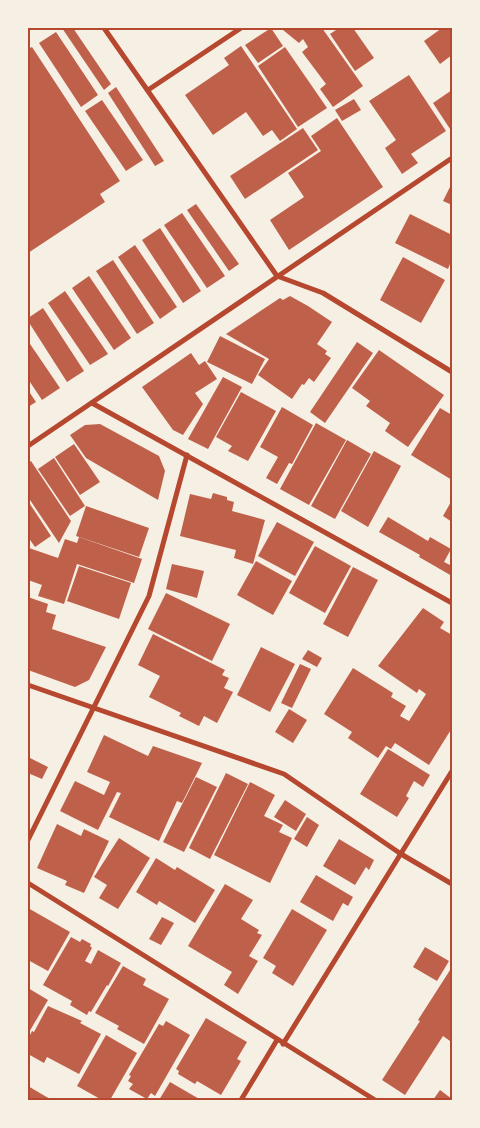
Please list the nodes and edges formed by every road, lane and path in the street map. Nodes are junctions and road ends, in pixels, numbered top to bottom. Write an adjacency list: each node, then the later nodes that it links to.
1 (104, 28): 3 (street)
2 (241, 28): 3 (street)
3 (148, 90): 5 (street)
4 (452, 158): 5 (street)
5 (277, 276): 6 (street); 7 (street)
6 (452, 372)
7 (92, 404): 8 (street); 9 (street)
8 (28, 446)
9 (188, 456): 10 (street); 12 (street)
10 (452, 603)
11 (28, 686): 12 (street)
12 (94, 708): 14 (street); 15 (street)
13 (452, 771): 15 (street)
14 (28, 840)
15 (401, 854): 17 (street); 19 (street)
16 (28, 883): 18 (street)
17 (452, 884)
18 (277, 1040): 19 (street); 20 (street)
19 (283, 1044): 21 (street)
20 (240, 1100)
21 (375, 1100)

